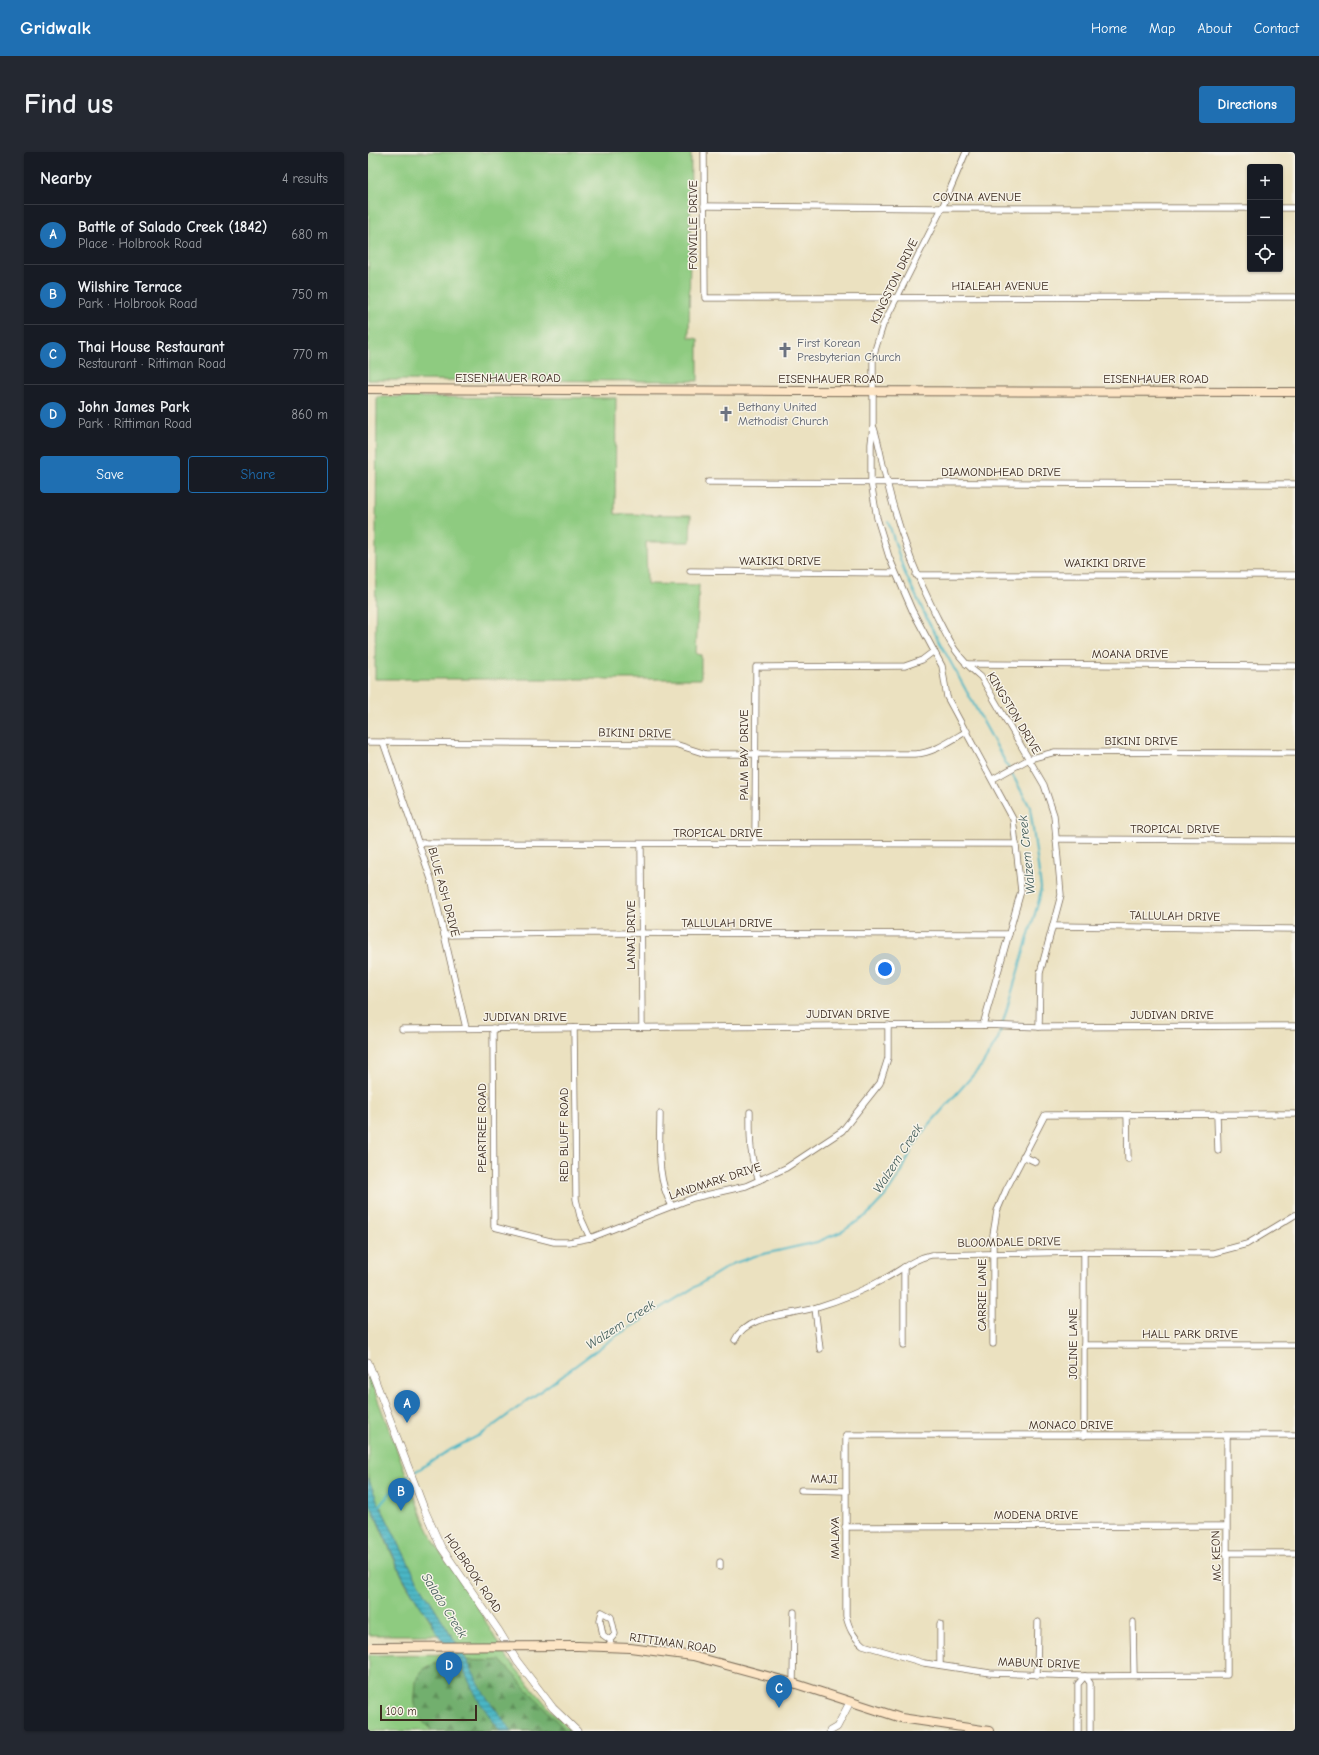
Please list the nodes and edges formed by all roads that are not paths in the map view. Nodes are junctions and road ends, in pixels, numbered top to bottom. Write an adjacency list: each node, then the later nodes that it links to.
1 (704, 152): 3 (street, FONVILLE DRIVE)
2 (966, 152): 4 (street, KINGSTON DRIVE)
3 (704, 206): 4 (street, COVINA AVENUE); 10 (street, FONVILLE DRIVE)
4 (942, 208): 5 (street, COVINA AVENUE); 8 (street, KINGSTON DRIVE)
5 (1247, 208)
6 (1283, 208): 7 (street)
7 (1295, 208)
8 (897, 297): 9 (street, HIALEAH AVENUE); 10 (street, HIALEAH AVENUE); 12 (street, KINGSTON DRIVE)
9 (1295, 297)
10 (705, 298)
11 (368, 389): 12 (main road, EISENHAUER ROAD)
12 (872, 391): 13 (main road, EISENHAUER ROAD); 14 (street, KINGSTON DRIVE)
13 (1295, 392)
14 (873, 426): 16 (street, KINGSTON DRIVE); 17 (street, KINGSTON DRIVE)
15 (708, 482): 16 (street, DIAMONDHEAD DRIVE)
16 (871, 482): 17 (street, DIAMONDHEAD DRIVE); 20 (street, KINGSTON DRIVE)
17 (887, 482): 18 (street, DIAMONDHEAD DRIVE); 21 (street, KINGSTON DRIVE)
18 (1295, 484)
19 (690, 571): 20 (street, WAIKIKI DRIVE)
20 (895, 573): 23 (street, KINGSTON DRIVE)
21 (916, 575): 22 (street, WAIKIKI DRIVE); 24 (street, KINGSTON DRIVE)
22 (1295, 575)
23 (934, 651): 26 (street, KINGSTON DRIVE); 30 (street, PALM BAY DRIVE)
24 (965, 664): 25 (street, MOANA DRIVE); 31 (street, KINGSTON DRIVE)
25 (1295, 666)
26 (967, 731): 30 (street, BIKINI DRIVE); 32 (street, KINGSTON DRIVE)
27 (368, 742): 28 (street, BIKINI DRIVE)
28 (383, 742): 30 (street, BIKINI DRIVE); 35 (street, BLUE ASH DRIVE)
29 (1295, 753): 31 (street, BIKINI DRIVE)
30 (755, 754): 37 (street, PALM BAY DRIVE)
31 (1029, 759): 32 (street, BIKINI DRIVE); 33 (street, KINGSTON DRIVE)
32 (993, 779): 38 (street, KINGSTON DRIVE)
33 (1056, 840): 34 (street, TROPICAL DRIVE); 39 (street, KINGSTON DRIVE)
34 (1295, 840)
35 (419, 843): 36 (street, TROPICAL DRIVE); 43 (street, BLUE ASH DRIVE)
36 (641, 844): 37 (street, TROPICAL DRIVE); 41 (street, LANAI DRIVE)
37 (755, 844): 38 (street, TROPICAL DRIVE)
38 (1016, 844): 42 (street, KINGSTON DRIVE)
39 (1054, 926): 40 (street, TALLULAH DRIVE); 48 (street, KINGSTON DRIVE)
40 (1295, 928)
41 (642, 934): 42 (street, TALLULAH DRIVE); 43 (street, TALLULAH DRIVE); 47 (street, LANAI DRIVE)
42 (1009, 934): 45 (street, KINGSTON DRIVE)
43 (444, 935): 49 (street, BLUE ASH DRIVE)
44 (888, 1025): 45 (street, JUDIVAN DRIVE); 47 (street, JUDIVAN DRIVE); 62 (street, LANDMARK DRIVE)
45 (983, 1025): 48 (street, JUDIVAN DRIVE)
46 (1295, 1026): 48 (street, JUDIVAN DRIVE)
47 (642, 1027): 51 (street, JUDIVAN DRIVE)
48 (1039, 1027)
49 (466, 1028): 50 (street, JUDIVAN DRIVE); 52 (street, JUDIVAN DRIVE)
50 (493, 1028): 51 (street, JUDIVAN DRIVE); 65 (street, PEARTREE ROAD)
51 (574, 1028): 66 (street, RED BLUFF ROAD)
52 (402, 1029)
53 (750, 1112): 62 (street)
54 (660, 1114): 63 (street)
55 (1217, 1114): 56 (street); 57 (street); 58 (street)
56 (1295, 1114)
57 (1127, 1115): 59 (street, CARRIE LANE); 60 (street)
58 (1218, 1151)
59 (1023, 1156): 61 (street); 68 (street, CARRIE LANE)
60 (1128, 1159)
61 (1036, 1162)
62 (759, 1180): 63 (street, LANDMARK DRIVE)
63 (672, 1206): 66 (street, LANDMARK DRIVE)
64 (1295, 1215): 67 (street, BLOOMDALE DRIVE)
65 (494, 1227): 66 (street, LANDMARK DRIVE)
66 (590, 1238)
67 (1084, 1252): 68 (street, BLOOMDALE DRIVE); 73 (street, JOLINE LANE)
68 (993, 1254): 69 (street, BLOOMDALE DRIVE); 72 (street, CARRIE LANE)
69 (904, 1267): 70 (street, BLOOMDALE DRIVE); 75 (street)
70 (815, 1308): 71 (street, BLOOMDALE DRIVE); 76 (street)
71 (735, 1340)
72 (993, 1344)
73 (1084, 1344): 74 (street, HALL PARK DRIVE); 79 (street, JOLINE LANE)
74 (1295, 1345)
75 (904, 1346)
76 (820, 1350)
77 (368, 1362): 101 (street, HOLBROOK ROAD)
78 (846, 1436): 79 (street, MONACO DRIVE); 83 (street, MALAYA)
79 (1084, 1436): 80 (street, MONACO DRIVE)
80 (1227, 1436): 81 (street, MONACO DRIVE); 85 (street, MC KEON)
81 (1295, 1436)
82 (801, 1490): 83 (street, MAJI)
83 (846, 1491): 84 (street, MALAYA)
84 (845, 1526): 85 (street, MODENA DRIVE); 92 (street, MALAYA)
85 (1226, 1526): 86 (street, MC KEON)
86 (1226, 1553): 87 (street); 97 (street, MC KEON)
87 (1295, 1553)
88 (794, 1612): 99 (street)
89 (1038, 1622): 95 (street)
90 (1133, 1622): 96 (street)
91 (940, 1624): 94 (street)
92 (855, 1639): 94 (street, MABUNI DRIVE)
93 (370, 1647): 99 (main road, RITTIMAN ROAD, bridge)
94 (940, 1665): 95 (street, MABUNI DRIVE)
95 (1037, 1675): 98 (street, MABUNI DRIVE)
96 (1134, 1675): 97 (street, MABUNI DRIVE); 98 (street, MABUNI DRIVE)
97 (1227, 1675)
98 (1085, 1676): 104 (street); 105 (street)
99 (793, 1683): 100 (main road, RITTIMAN ROAD)
100 (850, 1702): 102 (street); 103 (main road, RITTIMAN ROAD)
101 (577, 1731)
102 (830, 1731)
103 (989, 1731)
104 (1078, 1731)
105 (1090, 1731)

